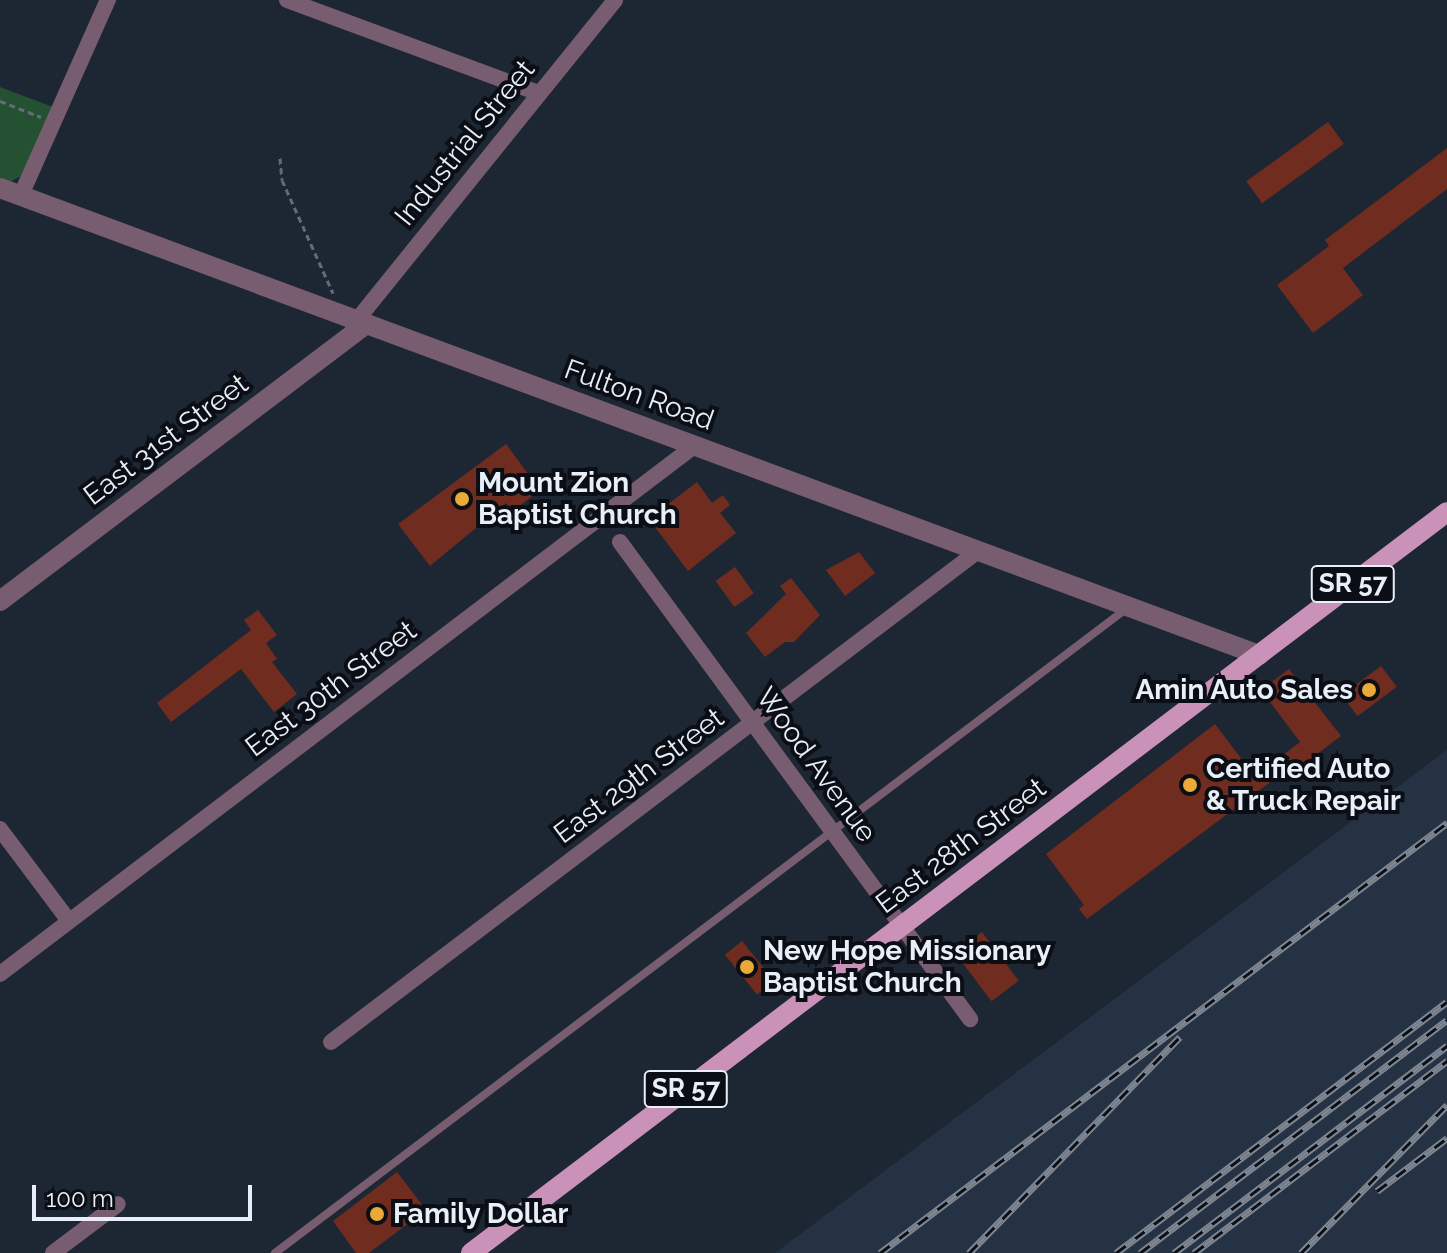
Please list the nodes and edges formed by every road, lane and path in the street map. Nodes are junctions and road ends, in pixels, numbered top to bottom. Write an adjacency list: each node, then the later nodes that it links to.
1 (108, 0): 6 (street)
2 (287, 0): 4 (street)
3 (615, 0): 4 (street, Industrial Street)
4 (539, 93): 11 (street, Industrial Street)
5 (0, 101): 6 (path)
6 (55, 122): 9 (street)
7 (280, 158): 10 (path)
8 (0, 188): 9 (street, Fulton Road)
9 (21, 195): 11 (street, Fulton Road)
10 (334, 296)
11 (361, 322): 12 (street, Fulton Road); 16 (street, East 31st Street)
12 (694, 446): 15 (street, Fulton Road); 22 (street, East 30th Street)
13 (1447, 512): 18 (main road, East 28th Street / SR 57)
14 (620, 542): 19 (street, Wood Avenue)
15 (978, 551): 17 (street, Fulton Road); 19 (street, East 29th Street)
16 (0, 601)
17 (1129, 606): 18 (street, Fulton Road); 21 (lane)
18 (1259, 655): 23 (main road, East 28th Street / SR 57)
19 (753, 722): 21 (street, Wood Avenue); 26 (street, East 29th Street)
20 (0, 829): 22 (street)
21 (832, 830): 23 (street, Wood Avenue); 29 (lane)
22 (69, 921): 24 (street, East 30th Street)
23 (902, 926): 25 (street, Wood Avenue); 30 (main road, East 28th Street / SR 57)
24 (0, 974)
25 (970, 1019)
26 (331, 1042)
27 (118, 1204): 28 (street)
28 (53, 1253)
29 (275, 1253)
30 (471, 1253)

